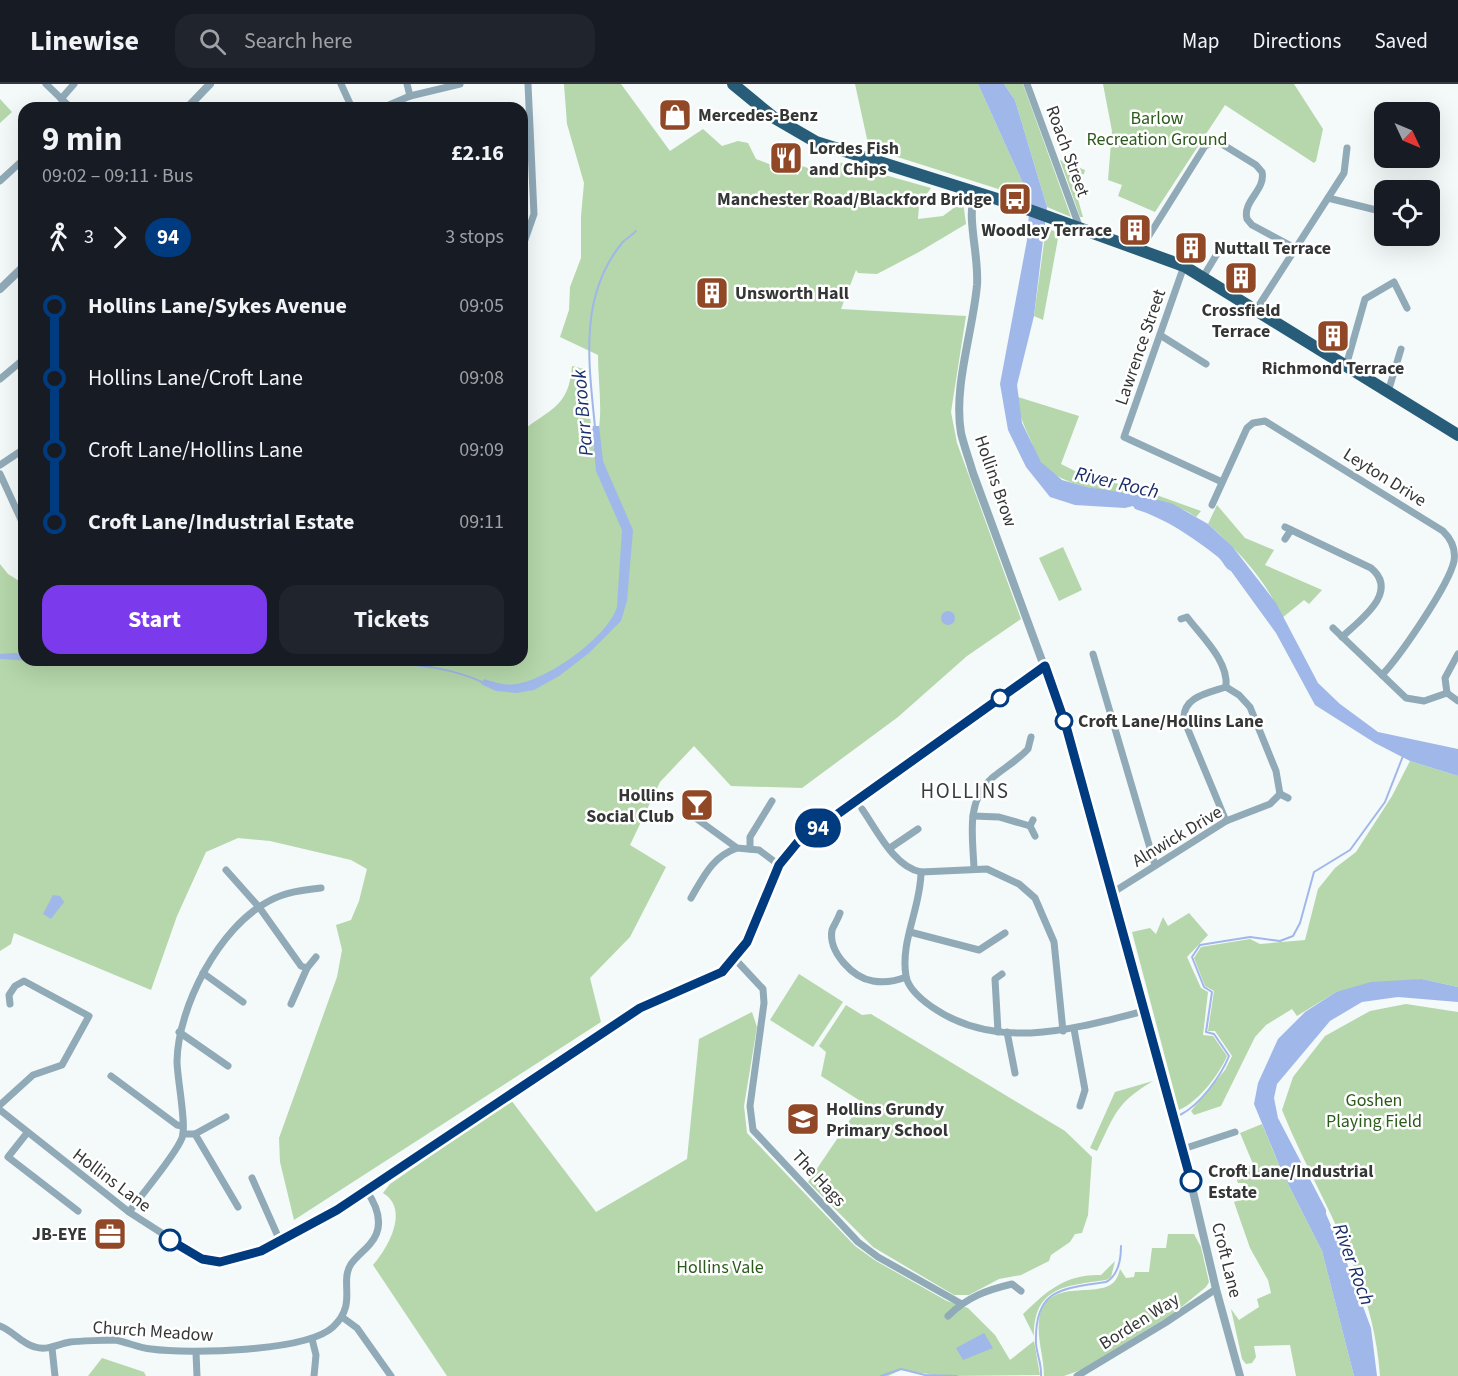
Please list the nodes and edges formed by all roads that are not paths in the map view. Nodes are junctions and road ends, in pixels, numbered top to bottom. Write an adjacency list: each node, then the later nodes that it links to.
1 (46, 84): 11 (street)
2 (74, 84): 11 (street)
3 (210, 84): 13 (street)
4 (341, 84): 14 (street)
5 (407, 84): 10 (street)
6 (460, 84): 10 (street)
7 (528, 84): 18 (street)
8 (733, 84): 21 (highway)
9 (1027, 84): 24 (street, Roach Street)
10 (410, 96): 15 (street)
11 (61, 99): 12 (street)
12 (64, 102)
13 (193, 102)
14 (349, 102)
15 (396, 102)
16 (1347, 148): 22 (street)
17 (528, 154): 18 (street)
18 (531, 154): 25 (street)
19 (18, 164): 20 (street)
20 (0, 181)
21 (974, 193): 24 (highway); 55 (street, Hollins Brow)
22 (1328, 198): 23 (street); 27 (street)
23 (1374, 210)
24 (1071, 226): 28 (highway)
25 (528, 231)
26 (1223, 244): 31 (street)
27 (1297, 249): 28 (street); 34 (street)
28 (1140, 250): 29 (highway)
29 (1184, 266): 31 (highway); 35 (street, Lawrence Street)
30 (18, 272): 32 (street)
31 (1203, 277): 34 (highway)
32 (0, 289)
33 (1407, 308): 39 (street)
34 (1256, 310): 39 (highway)
35 (1160, 335): 38 (street); 46 (street, Lawrence Street)
36 (1401, 350): 41 (street)
37 (18, 364): 40 (street)
38 (1206, 364)
39 (1346, 366): 41 (highway)
40 (0, 379)
41 (1388, 392): 42 (highway)
42 (1458, 435)
43 (18, 453): 44 (street)
44 (0, 465)
45 (0, 474): 48 (street)
46 (1222, 482): 47 (street, Leyton Drive); 56 (street, Leyton Drive)
47 (1212, 505)
48 (18, 513)
49 (1285, 539): 52 (street)
50 (1181, 619): 57 (street)
51 (1333, 628): 52 (street)
52 (1342, 637): 56 (street)
53 (1093, 654): 74 (street)
54 (1458, 654): 58 (street)
55 (1045, 666): 73 (street, Hollins Lane); 79 (street, Croft Lane)
56 (1382, 675): 58 (street)
57 (1226, 687): 61 (street); 67 (street)
58 (1447, 693): 59 (street)
59 (1458, 701)
60 (1031, 737): 65 (street)
61 (1280, 794): 62 (street); 67 (street, Alnwick Drive)
62 (1288, 798)
63 (772, 801): 72 (street)
64 (862, 809): 70 (street)
65 (973, 816): 69 (street); 75 (street)
66 (697, 819): 71 (street)
67 (1226, 822): 74 (street, Alnwick Drive)
68 (918, 829): 70 (street)
69 (1035, 836)
70 (890, 848): 77 (street)
71 (737, 849): 72 (street); 80 (street)
72 (750, 849): 73 (street)
73 (779, 865): 88 (street, Hollins Lane)
74 (1155, 865): 79 (street, Alnwick Drive)
75 (974, 869): 77 (street); 98 (street)
76 (226, 870): 81 (street)
77 (921, 872): 83 (street)
78 (321, 888): 81 (street)
79 (1112, 893): 96 (street, Croft Lane)
80 (691, 898)
81 (259, 907): 89 (street); 90 (street)
82 (840, 913): 92 (street)
83 (910, 932): 85 (street); 92 (street)
84 (1005, 933): 85 (street)
85 (981, 949): 87 (street)
86 (316, 957): 89 (street)
87 (983, 958)
88 (735, 959): 115 (street, Hollins Lane); 122 (street, The Hags)
89 (307, 968): 95 (street)
90 (203, 974): 93 (street); 99 (street)
91 (1002, 974): 100 (street)
92 (906, 977): 100 (street)
93 (243, 1002)
94 (10, 1004): 105 (street)
95 (291, 1004)
96 (1144, 1011): 97 (street); 113 (street, Croft Lane)
97 (1074, 1029): 98 (street); 106 (street)
98 (1063, 1031): 101 (street)
99 (179, 1032): 102 (street); 109 (street)
100 (998, 1032): 101 (street)
101 (1007, 1032): 103 (street)
102 (228, 1066)
103 (1015, 1073)
104 (111, 1076): 109 (street)
105 (0, 1105)
106 (1080, 1106)
107 (0, 1110): 111 (street, Hollins Lane)
108 (226, 1117): 112 (street)
109 (183, 1130): 112 (street); 118 (street)
110 (1235, 1132): 113 (street)
111 (27, 1133): 117 (street); 118 (street, Hollins Lane)
112 (195, 1134): 116 (street)
113 (1183, 1149): 120 (street, Croft Lane)
114 (252, 1178): 119 (street)
115 (366, 1190): 119 (street, Hollins Lane); 124 (street)
116 (238, 1207)
117 (78, 1211)
118 (129, 1212): 119 (street, Hollins Lane)
119 (280, 1241)
120 (1216, 1289): 133 (street, Borden Way); 134 (street, Croft Lane)
121 (1021, 1291): 122 (street)
122 (960, 1304): 123 (street)
123 (948, 1316)
124 (342, 1317): 126 (street, Church Meadow); 132 (street)
125 (0, 1326): 127 (street, Church Meadow)
126 (312, 1339): 128 (street, Church Meadow); 131 (street)
127 (52, 1348): 128 (street, Church Meadow); 129 (street)
128 (196, 1352): 130 (street)
129 (55, 1376)
130 (197, 1376)
131 (314, 1376)
132 (391, 1376)
133 (1077, 1376)
134 (1240, 1376)

